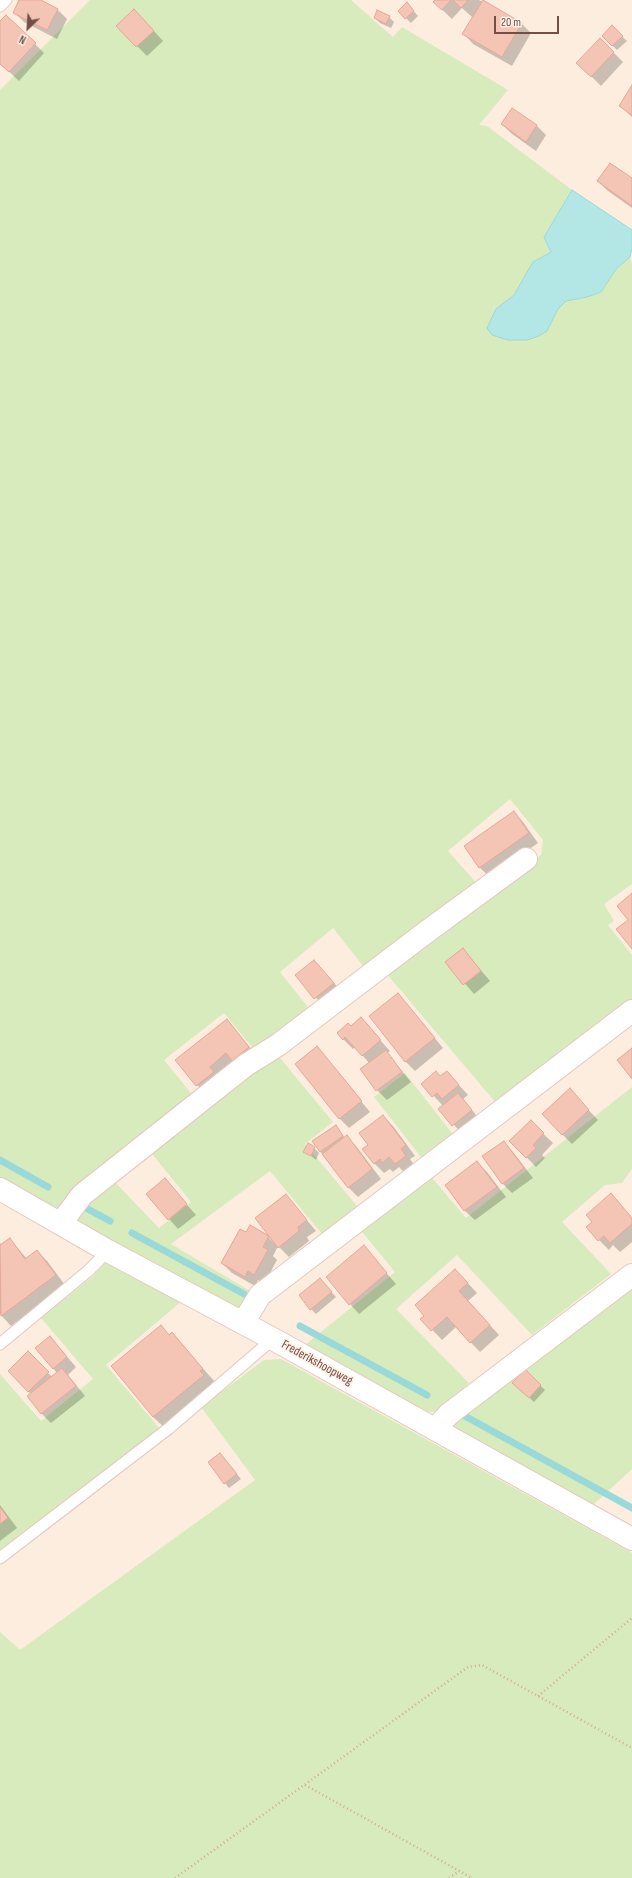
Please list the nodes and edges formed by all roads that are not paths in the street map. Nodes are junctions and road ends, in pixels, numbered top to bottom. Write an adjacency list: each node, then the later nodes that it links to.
1 (6, 0): 2 (lane)
2 (0, 6)
3 (526, 858): 6 (street)
4 (632, 1011): 9 (street)
5 (0, 1189): 6 (street, Frederikshoopweg)
6 (61, 1224): 7 (street, Frederikshoopweg)
7 (108, 1251): 9 (street, Frederikshoopweg); 11 (lane)
8 (632, 1275): 12 (street)
9 (243, 1323): 10 (street, Frederikshoopweg)
10 (273, 1339): 12 (street, Frederikshoopweg); 14 (lane)
11 (0, 1344)
12 (435, 1429): 13 (street, Frederikshoopweg)
13 (632, 1539)
14 (0, 1558)

